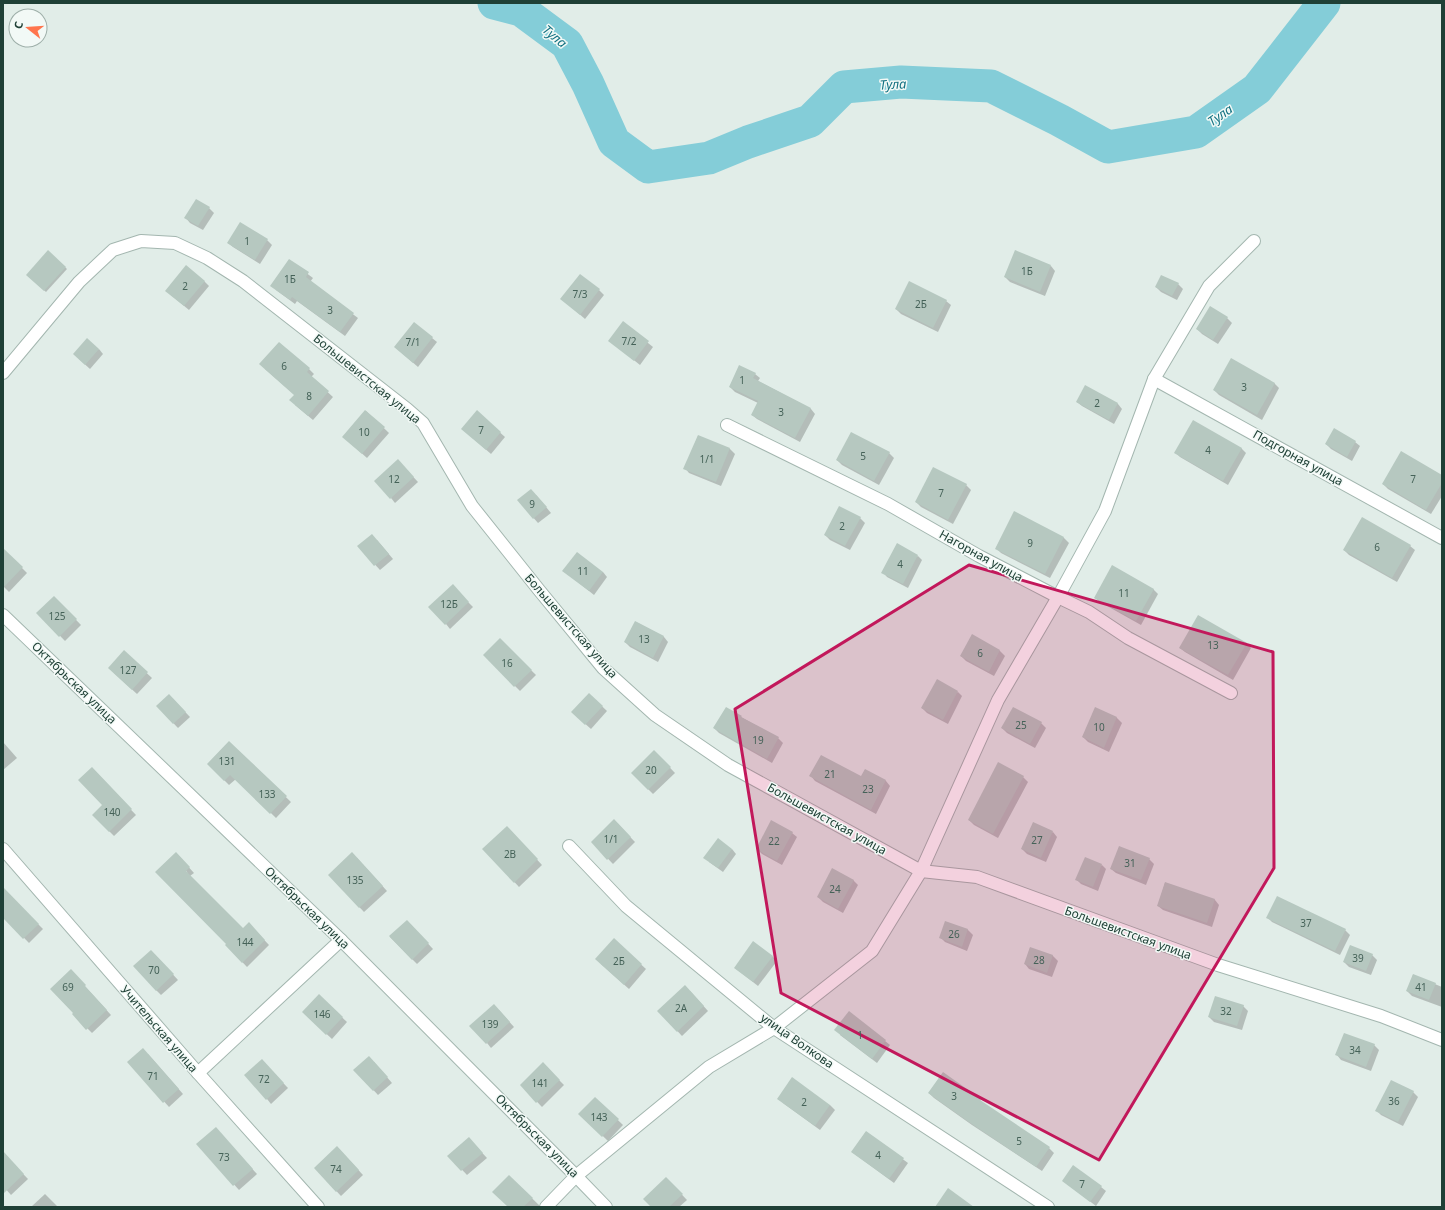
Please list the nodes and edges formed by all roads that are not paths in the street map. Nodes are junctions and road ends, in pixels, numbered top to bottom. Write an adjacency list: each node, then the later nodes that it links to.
1 (1254, 241): 3 (street)
2 (3, 373): 11 (street, Большевистская улица)
3 (1154, 379): 5 (street, Подгорная улица); 6 (street)
4 (727, 425): 6 (street, Нагорная улица)
5 (1442, 538)
6 (1058, 597): 8 (street, Нагорная улица); 11 (street)
7 (3, 615): 12 (street, Октябрьская улица)
8 (1231, 693)
9 (569, 846): 13 (street, улица Волкова)
10 (3, 849): 15 (street, Учительская улица)
11 (921, 871): 13 (street); 14 (street, Большевистская улица)
12 (341, 940): 15 (street); 16 (street, Октябрьская улица)
13 (774, 1028): 16 (street); 20 (street, улица Волкова)
14 (1442, 1040)
15 (198, 1074): 17 (street, Учительская улица)
16 (576, 1176): 18 (street); 19 (street, Октябрьская улица)
17 (318, 1207)
18 (546, 1207)
19 (606, 1207)
20 (1048, 1207)

